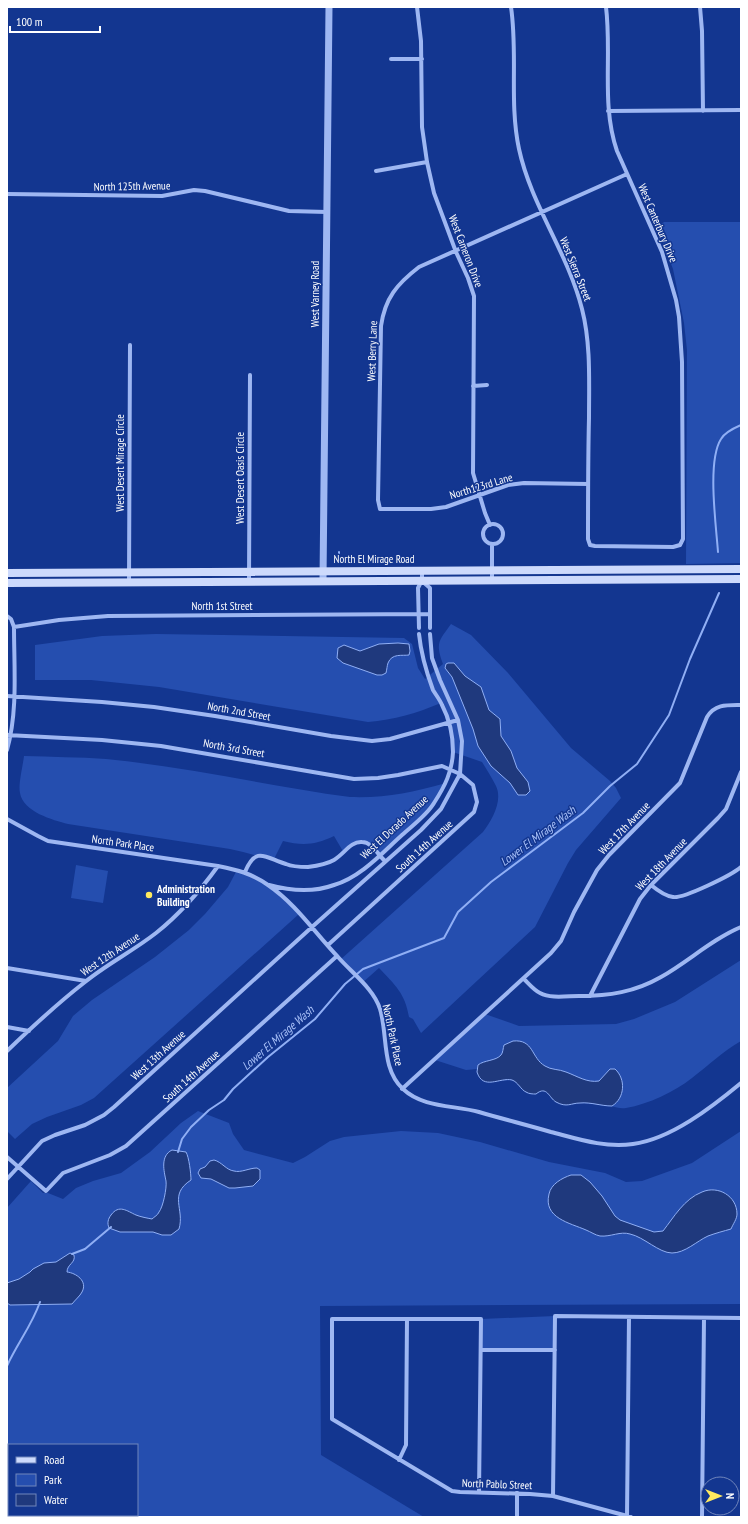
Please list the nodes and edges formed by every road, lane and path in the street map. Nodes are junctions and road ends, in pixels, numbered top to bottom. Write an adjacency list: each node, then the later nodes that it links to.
1 (329, 7): 15 (street, West Varney Road)
2 (417, 7): 7 (street, West Cameron Drive)
3 (511, 7): 16 (street, West Sierra Street)
4 (606, 7): 9 (street, West Canterbury Drive)
5 (700, 7): 10 (street)
6 (391, 59): 7 (street)
7 (422, 59): 11 (street, West Cameron Drive)
8 (741, 110): 10 (street)
9 (608, 111): 10 (street); 13 (street, West Canterbury Drive)
10 (703, 111)
11 (427, 162): 12 (street); 17 (street, West Cameron Drive)
12 (376, 170)
13 (627, 174): 16 (street, West Berry Lane); 27 (street, West Canterbury Drive)
14 (7, 194): 15 (street, North 125th Avenue)
15 (327, 212): 30 (street, West Varney Road)
16 (541, 212): 17 (street, West Berry Lane); 22 (street, West Sierra Street)
17 (456, 252): 21 (street, West Cameron Drive); 24 (street, West Berry Lane)
18 (130, 345): 34 (street, West Desert Mirage Circle)
19 (250, 375): 32 (street, West Desert Oasis Circle)
20 (487, 385): 21 (street)
21 (473, 386): 23 (street, West Cameron Drive)
22 (588, 484): 23 (street, North123rd Lane); 27 (street, West Sierra Street)
23 (479, 496): 24 (street, North123rd Lane); 25 (street, West Cameron Drive)
24 (380, 508)
25 (490, 525): 26 (street); 26 (street, West Cameron Drive)
26 (492, 544): 28 (street)
27 (590, 545)
28 (492, 569): 29 (main road, North El Mirage Road); 31 (main road, North El Mirage Road); 38 (street)
29 (741, 569)
30 (323, 570): 31 (main road, North El Mirage Road); 32 (main road, North El Mirage Road); 36 (street, West Varney Road)
31 (422, 570): 37 (street)
32 (249, 571): 34 (main road, North El Mirage Road); 39 (street, West Desert Oasis Circle)
33 (7, 572): 34 (main road, North El Mirage Road)
34 (129, 572): 40 (street, West Desert Mirage Circle)
35 (741, 579): 38 (main road, North El Mirage Road)
36 (323, 580): 37 (main road, North El Mirage Road); 39 (main road, North El Mirage Road)
37 (422, 580): 38 (main road, North El Mirage Road); 42 (street); 43 (street)
38 (492, 580)
39 (249, 581): 40 (main road, North El Mirage Road)
40 (128, 582): 41 (main road, North El Mirage Road)
41 (7, 583)
42 (418, 614): 43 (street, North 1st Street); 45 (street, North 1st Street); 46 (street)
43 (430, 614): 47 (street)
44 (7, 616): 45 (street)
45 (14, 627): 51 (street)
46 (419, 628)
47 (430, 628)
48 (420, 634): 54 (street, West El Dorado Avenue)
49 (430, 634): 53 (street, West El Dorado Avenue)
50 (7, 696): 51 (street, North 2nd Street)
51 (14, 697): 54 (street, North 2nd Street); 55 (street)
52 (741, 705): 73 (street, West 17th Avenue)
53 (458, 720): 54 (street, North 2nd Street); 59 (street, West El Dorado Avenue)
54 (449, 723): 57 (street, West El Dorado Avenue)
55 (9, 735): 56 (street); 57 (street, North 3rd Street)
56 (7, 750)
57 (451, 770): 59 (street, South 14th Avenue); 61 (street, West El Dorado Avenue)
58 (741, 772): 67 (street, West 18th Avenue)
59 (460, 774): 62 (street, West El Dorado Avenue); 70 (street, South 14th Avenue)
60 (7, 819): 63 (street, North Park Place)
61 (379, 855): 62 (street); 65 (street); 66 (street, West El Dorado Avenue)
62 (385, 861): 68 (street, West El Dorado Avenue)
63 (218, 866): 65 (street, North Park Place); 74 (street, West 12th Avenue)
64 (741, 867): 67 (street)
65 (245, 872): 66 (street, North Park Place)
66 (266, 884): 68 (street, North Park Place)
67 (651, 886): 75 (street, West 18th Avenue)
68 (312, 927): 70 (street, North Park Place); 82 (street, West 13th Avenue)
69 (741, 927): 75 (street)
70 (328, 945): 71 (street, North Park Place)
71 (337, 956): 80 (street, North Park Place); 82 (street, South 14th Avenue)
72 (7, 968): 74 (street)
73 (524, 979): 75 (street); 80 (street, West 17th Avenue)
74 (86, 981): 77 (street, West 12th Avenue)
75 (590, 996)
76 (7, 1028): 77 (street)
77 (29, 1031): 78 (street, West 12th Avenue)
78 (7, 1051)
79 (741, 1083): 80 (street, North Park Place)
80 (402, 1089)
81 (7, 1157): 82 (street)
82 (17, 1167): 83 (street, West 13th Avenue)
83 (7, 1178)
84 (629, 1317): 85 (street); 89 (street); 94 (street)
85 (704, 1318): 86 (street); 96 (street)
86 (741, 1318)
87 (407, 1319): 88 (street); 90 (street); 90 (street, North Pablo Street)
88 (481, 1350): 89 (street); 91 (street)
89 (555, 1350): 93 (street)
90 (399, 1460): 91 (street, North Pablo Street)
91 (479, 1493): 92 (street, North Pablo Street)
92 (517, 1493): 93 (street, North Pablo Street); 95 (street)
93 (553, 1496): 94 (street, North Pablo Street)
94 (629, 1516)
95 (517, 1517)
96 (702, 1517)

